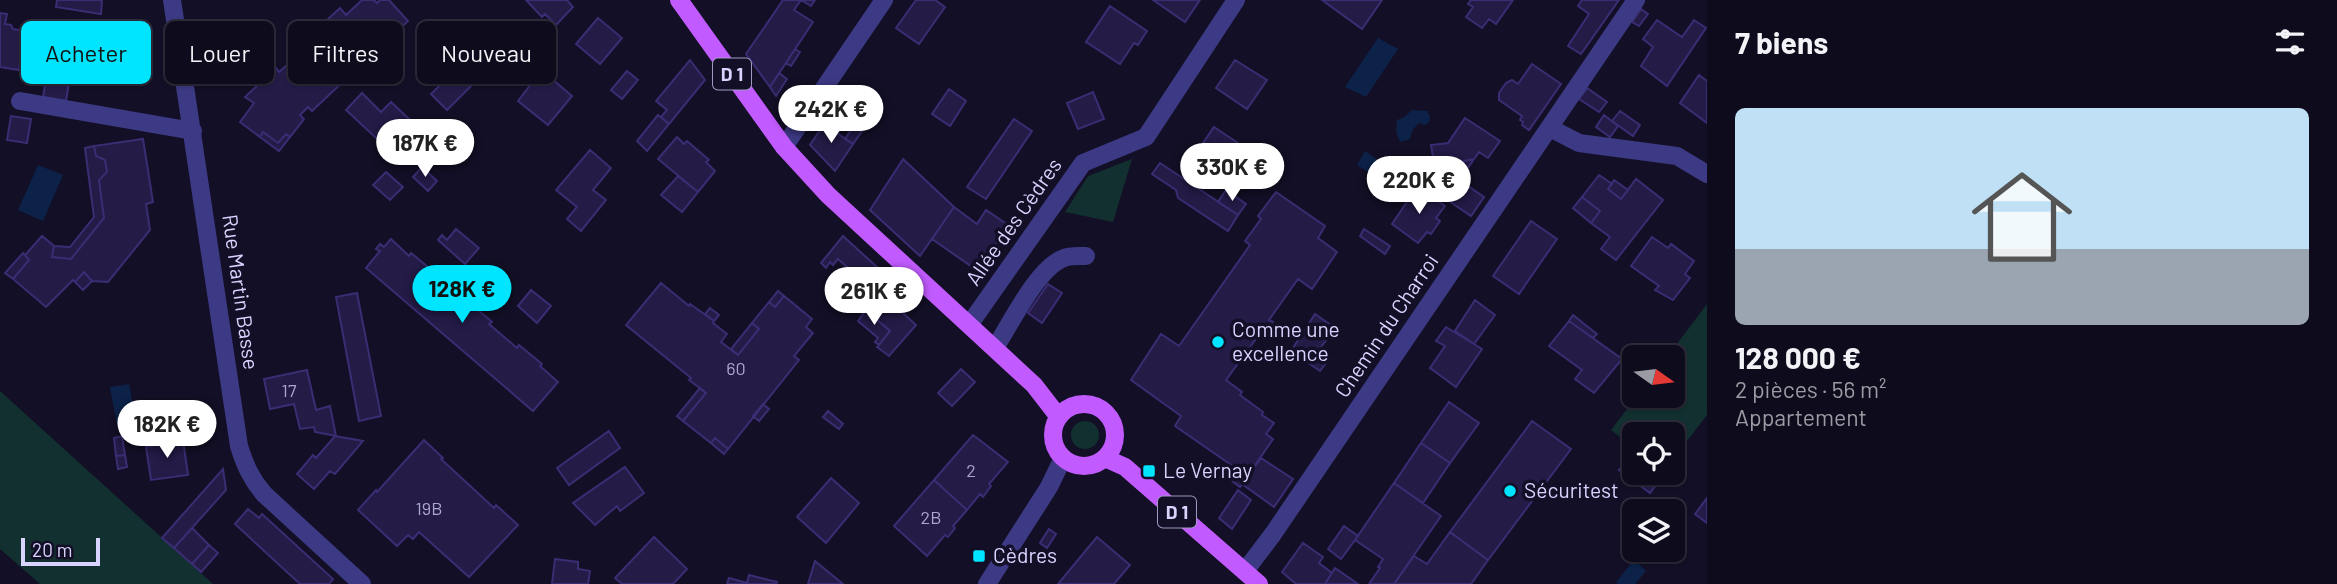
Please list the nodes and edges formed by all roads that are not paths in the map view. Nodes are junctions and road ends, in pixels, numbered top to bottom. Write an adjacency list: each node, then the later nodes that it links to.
1 (172, 0): 8 (street, Rue Martin Basse)
2 (679, 0): 9 (main road, D 1)
3 (884, 0): 9 (street)
4 (1236, 0): 12 (street, Allée des Cèdres)
5 (1636, 0): 7 (street, Chemin du Charroi)
6 (20, 102): 8 (street)
7 (1550, 128): 10 (street); 17 (street, Chemin du Charroi)
8 (193, 131): 18 (street, Rue Martin Basse)
9 (784, 147): 12 (main road, D 1)
10 (1707, 174)
11 (1086, 256): 13 (street)
12 (969, 325): 13 (main road, D 1)
13 (995, 348): 14 (main road, D 1)
14 (1058, 416): 15 (main road); 16 (main road)
15 (1063, 458): 16 (main road); 19 (street)
16 (1105, 458): 17 (main road, D 1)
17 (1245, 571): 20 (main road, D 1)
18 (362, 584)
19 (988, 584)
20 (1259, 584)

